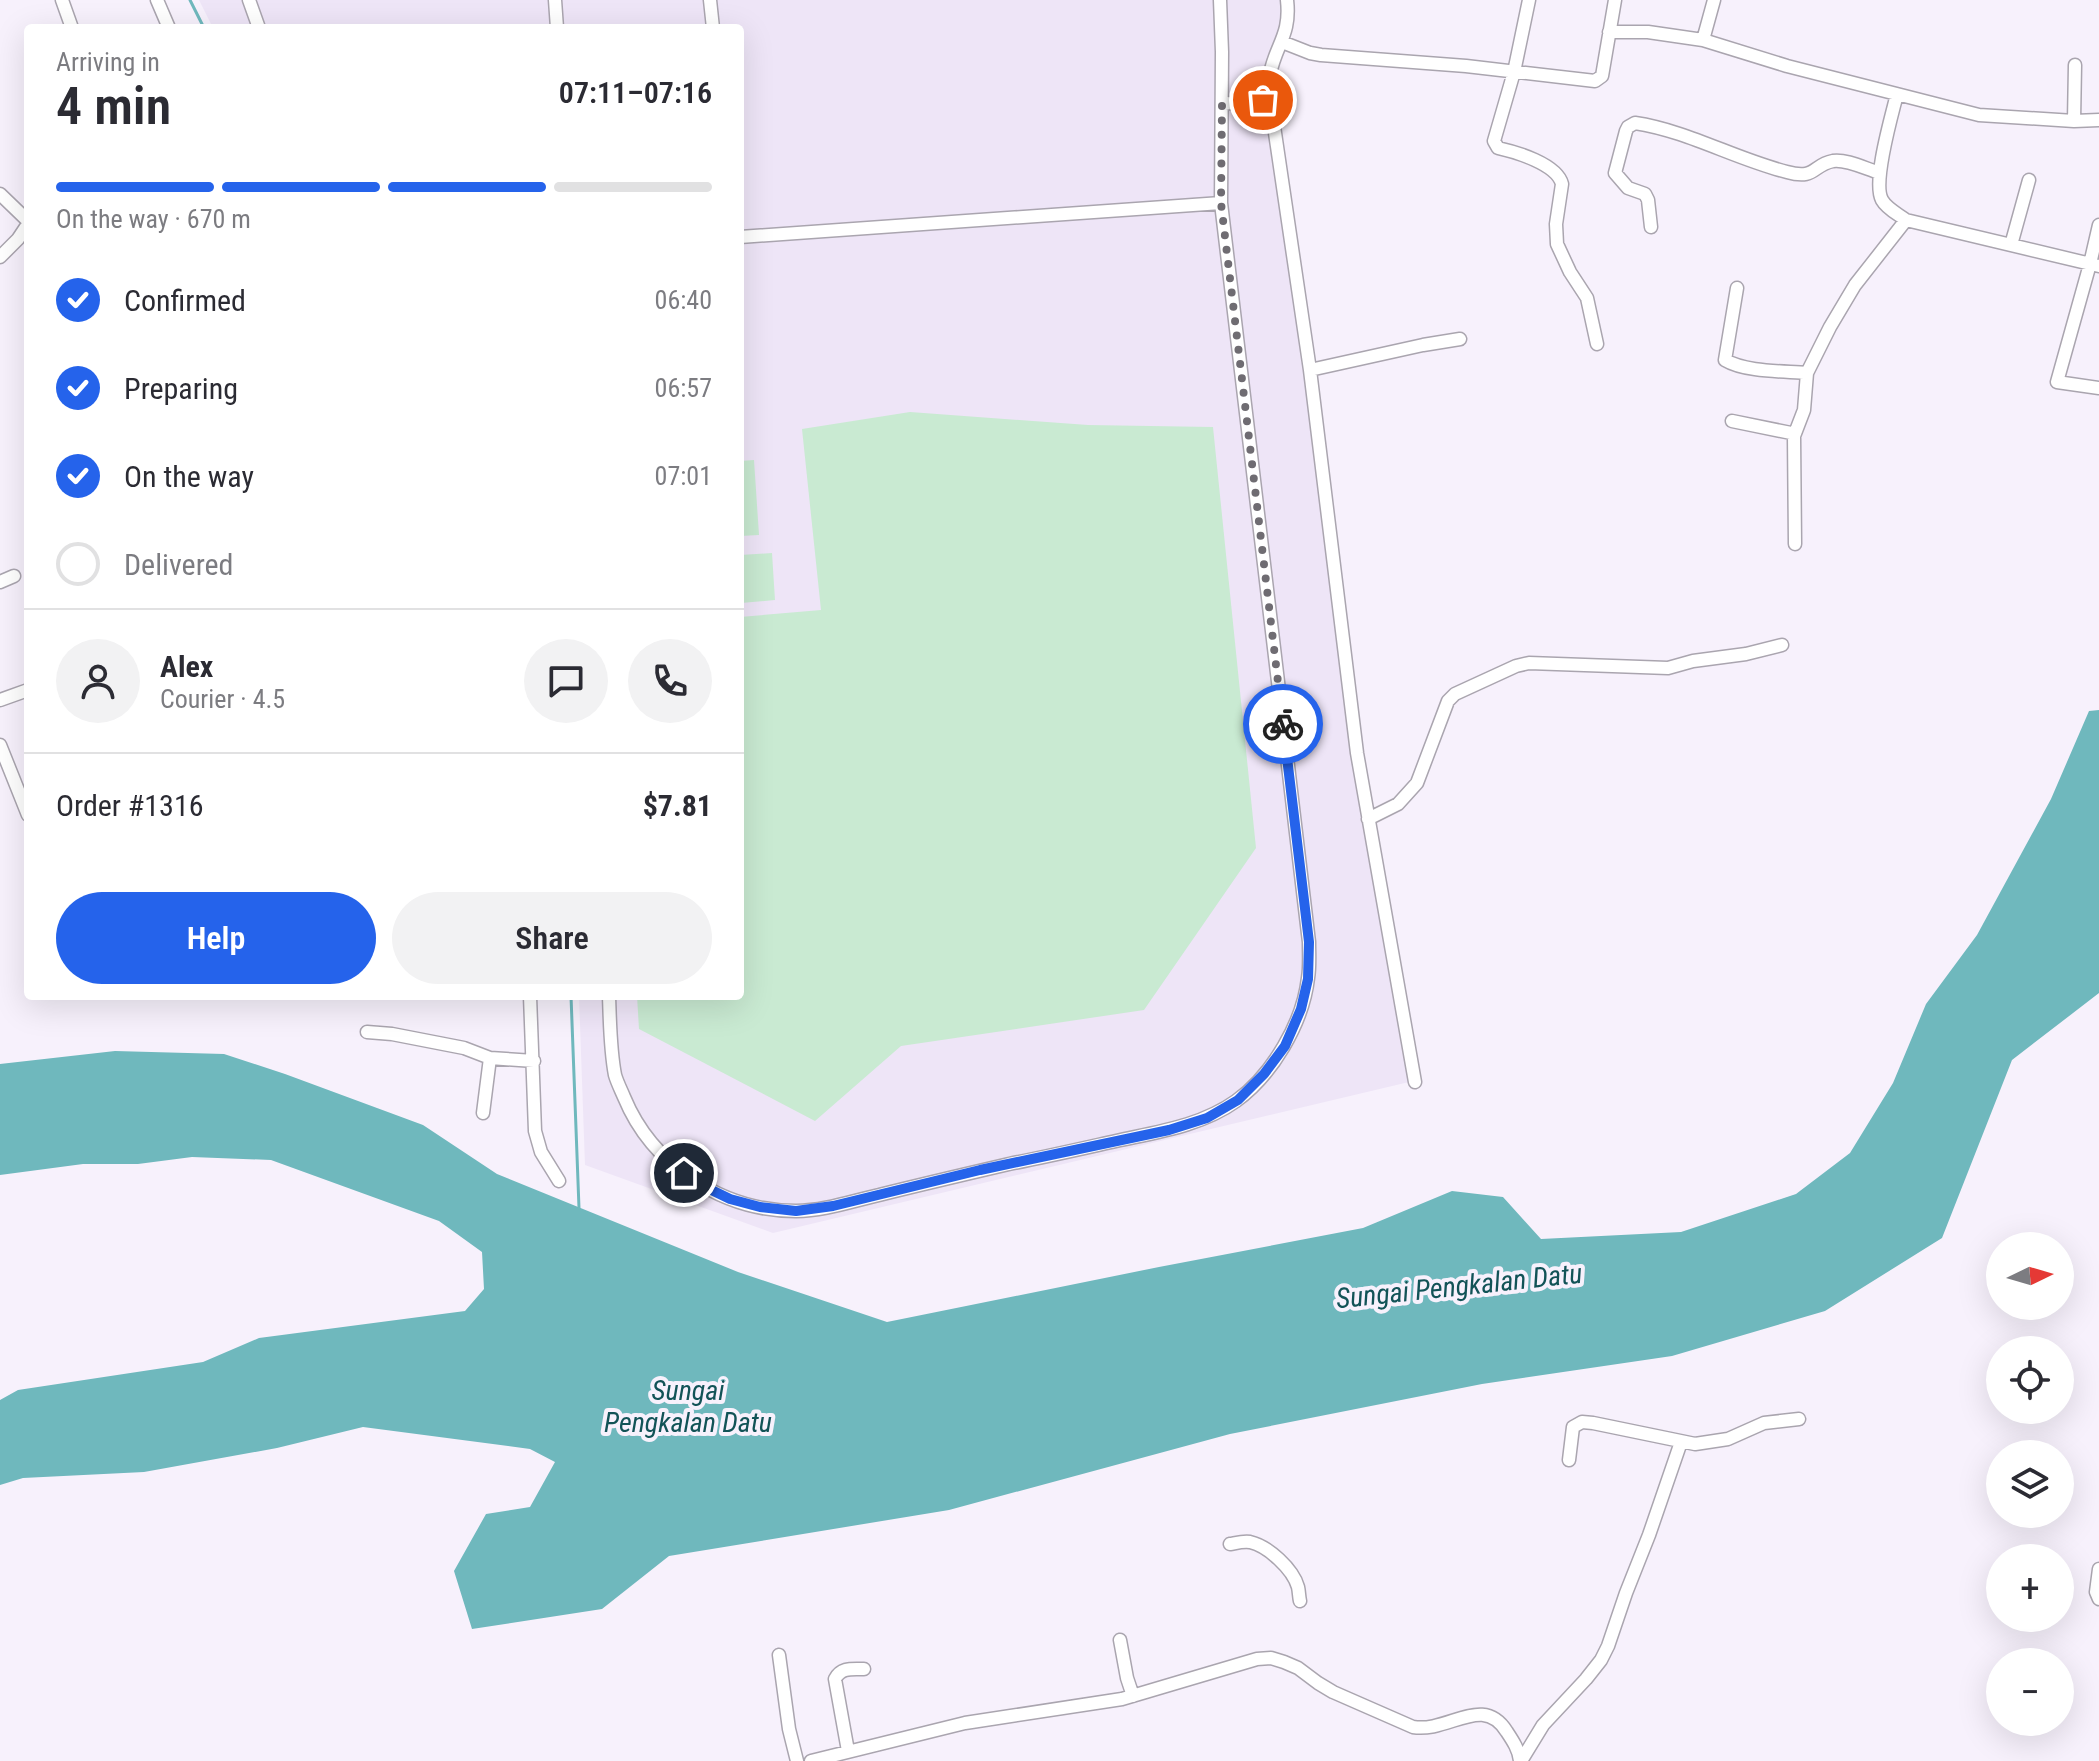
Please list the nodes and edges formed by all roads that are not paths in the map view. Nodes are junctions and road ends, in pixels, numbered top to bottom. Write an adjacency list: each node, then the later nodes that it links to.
1 (62, 0): 11 (street)
2 (157, 0): 12 (street)
3 (249, 0): 13 (street)
4 (555, 0): 14 (street)
5 (710, 0): 15 (street)
6 (1220, 0): 23 (street)
7 (1287, 0): 18 (street)
8 (1529, 0): 20 (street)
9 (1615, 0): 16 (street)
10 (1714, 0): 17 (street)
11 (71, 24)
12 (167, 24)
13 (258, 24)
14 (557, 24)
15 (713, 24)
16 (1609, 32): 17 (street); 20 (street)
17 (1703, 40): 21 (street)
18 (1282, 42): 20 (street); 22 (street)
19 (2075, 65): 25 (street)
20 (1514, 72): 41 (street)
21 (1897, 94): 25 (street); 26 (street)
22 (1270, 99): 23 (street); 42 (street)
23 (1222, 104): 29 (street)
24 (2099, 120): 25 (street)
25 (2074, 121)
26 (1880, 173): 31 (street); 33 (street)
27 (2029, 180): 36 (street)
28 (0, 194): 30 (street)
29 (1221, 203): 35 (street); 57 (street)
30 (24, 219)
31 (1906, 220): 36 (street); 43 (street)
32 (2099, 225): 38 (street)
33 (1651, 227)
34 (24, 229): 37 (street)
35 (744, 237)
36 (2011, 245): 38 (street)
37 (0, 257)
38 (2095, 265): 44 (street)
39 (1737, 288): 43 (street)
40 (1460, 339): 42 (street)
41 (1597, 344)
42 (1310, 370): 55 (street)
43 (1807, 373): 46 (street)
44 (2099, 388)
45 (1732, 421): 46 (street)
46 (1794, 436): 47 (street)
47 (1795, 544)
48 (14, 576): 49 (street)
49 (0, 582)
50 (1782, 645): 55 (street)
51 (24, 691): 52 (street)
52 (0, 700)
53 (0, 746): 54 (street)
54 (24, 805)
55 (1368, 819): 61 (street)
56 (530, 1000): 60 (street)
57 (609, 1000)
58 (367, 1032): 59 (street)
59 (490, 1058): 60 (street); 62 (street)
60 (534, 1061): 63 (street)
61 (1415, 1082)
62 (483, 1113)
63 (559, 1181)
64 (1799, 1419): 65 (street)
65 (1681, 1442): 66 (street); 78 (street)
66 (1569, 1460)
67 (1230, 1544): 70 (street)
68 (2099, 1569): 69 (street)
69 (2099, 1599)
70 (1300, 1601)
71 (1120, 1640): 74 (street)
72 (779, 1655): 76 (street)
73 (864, 1669): 75 (street)
74 (1133, 1696): 75 (street); 78 (street)
75 (848, 1751): 77 (street)
76 (797, 1761)
77 (811, 1761)
78 (1521, 1761)

